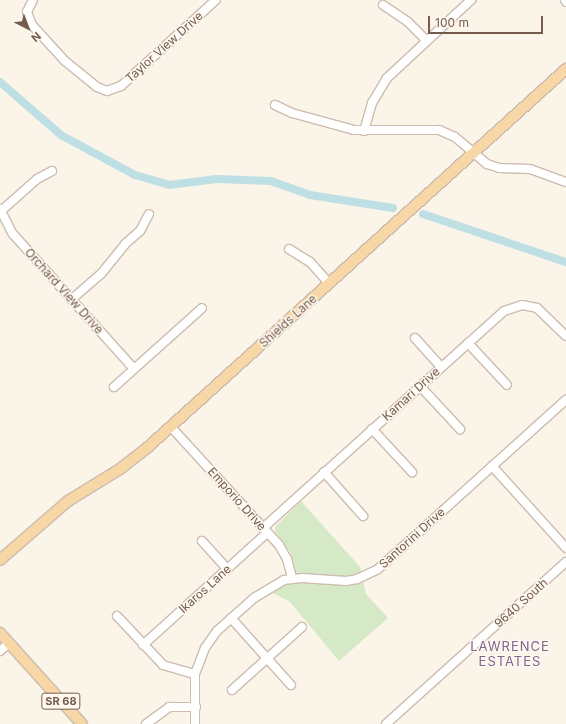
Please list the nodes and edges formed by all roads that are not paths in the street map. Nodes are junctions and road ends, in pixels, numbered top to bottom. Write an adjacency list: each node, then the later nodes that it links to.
1 (33, 0): 2 (street, Taylor View Drive)
2 (216, 0)
3 (471, 0): 5 (street)
4 (383, 5): 5 (street)
5 (426, 40): 8 (street)
6 (566, 69): 9 (main road, Shields Lane)
7 (275, 105): 8 (street)
8 (364, 131): 9 (street)
9 (473, 152): 11 (street); 15 (main road, Shields Lane)
10 (52, 171): 12 (street)
11 (566, 182)
12 (0, 210): 16 (street, Orchard View Drive)
13 (148, 214): 16 (street)
14 (289, 248): 15 (street)
15 (329, 283): 27 (main road, Shields Lane)
16 (72, 299): 22 (street, Orchard View Drive)
17 (202, 308): 22 (street)
18 (566, 336): 20 (street, Kamari Drive)
19 (414, 338): 21 (street)
20 (468, 343): 21 (street, Kamari Drive); 23 (street)
21 (441, 367): 24 (street, Kamari Drive)
22 (134, 369): 25 (street)
23 (507, 385)
24 (420, 386): 28 (street, Kamari Drive); 29 (street)
25 (114, 387)
26 (566, 400): 30 (street, Santorini Drive)
27 (171, 427): 34 (street, Emporio Drive); 37 (main road, Shields Lane)
28 (372, 429): 31 (street, Kamari Drive); 32 (street)
29 (460, 429)
30 (492, 466): 36 (street); 40 (street, Santorini Drive)
31 (324, 472): 33 (street); 34 (street, Kamari Drive)
32 (412, 472)
33 (363, 516)
34 (265, 530): 39 (street, Ikaros Lane); 40 (street, Emporio Drive)
35 (202, 541): 39 (street)
36 (566, 548)
37 (0, 560)
38 (566, 562): 56 (street, 9640 South)
39 (227, 569): 46 (street, Ikaros Lane)
40 (292, 578): 42 (street, Santorini Drive)
41 (117, 616): 46 (street)
42 (231, 618): 48 (street); 49 (street, Santorini Drive)
43 (302, 627): 48 (street)
44 (0, 633): 45 (main road, SR 68)
45 (9, 643): 47 (street); 53 (main road, SR 68)
46 (143, 645): 49 (street)
47 (0, 651)
48 (267, 658): 50 (street); 51 (street)
49 (195, 674): 52 (street, Santorini Drive)
50 (292, 685)
51 (232, 690)
52 (196, 707): 54 (street); 55 (street, Santorini Drive)
53 (82, 724)
54 (146, 724)
55 (195, 724)
56 (386, 724)

